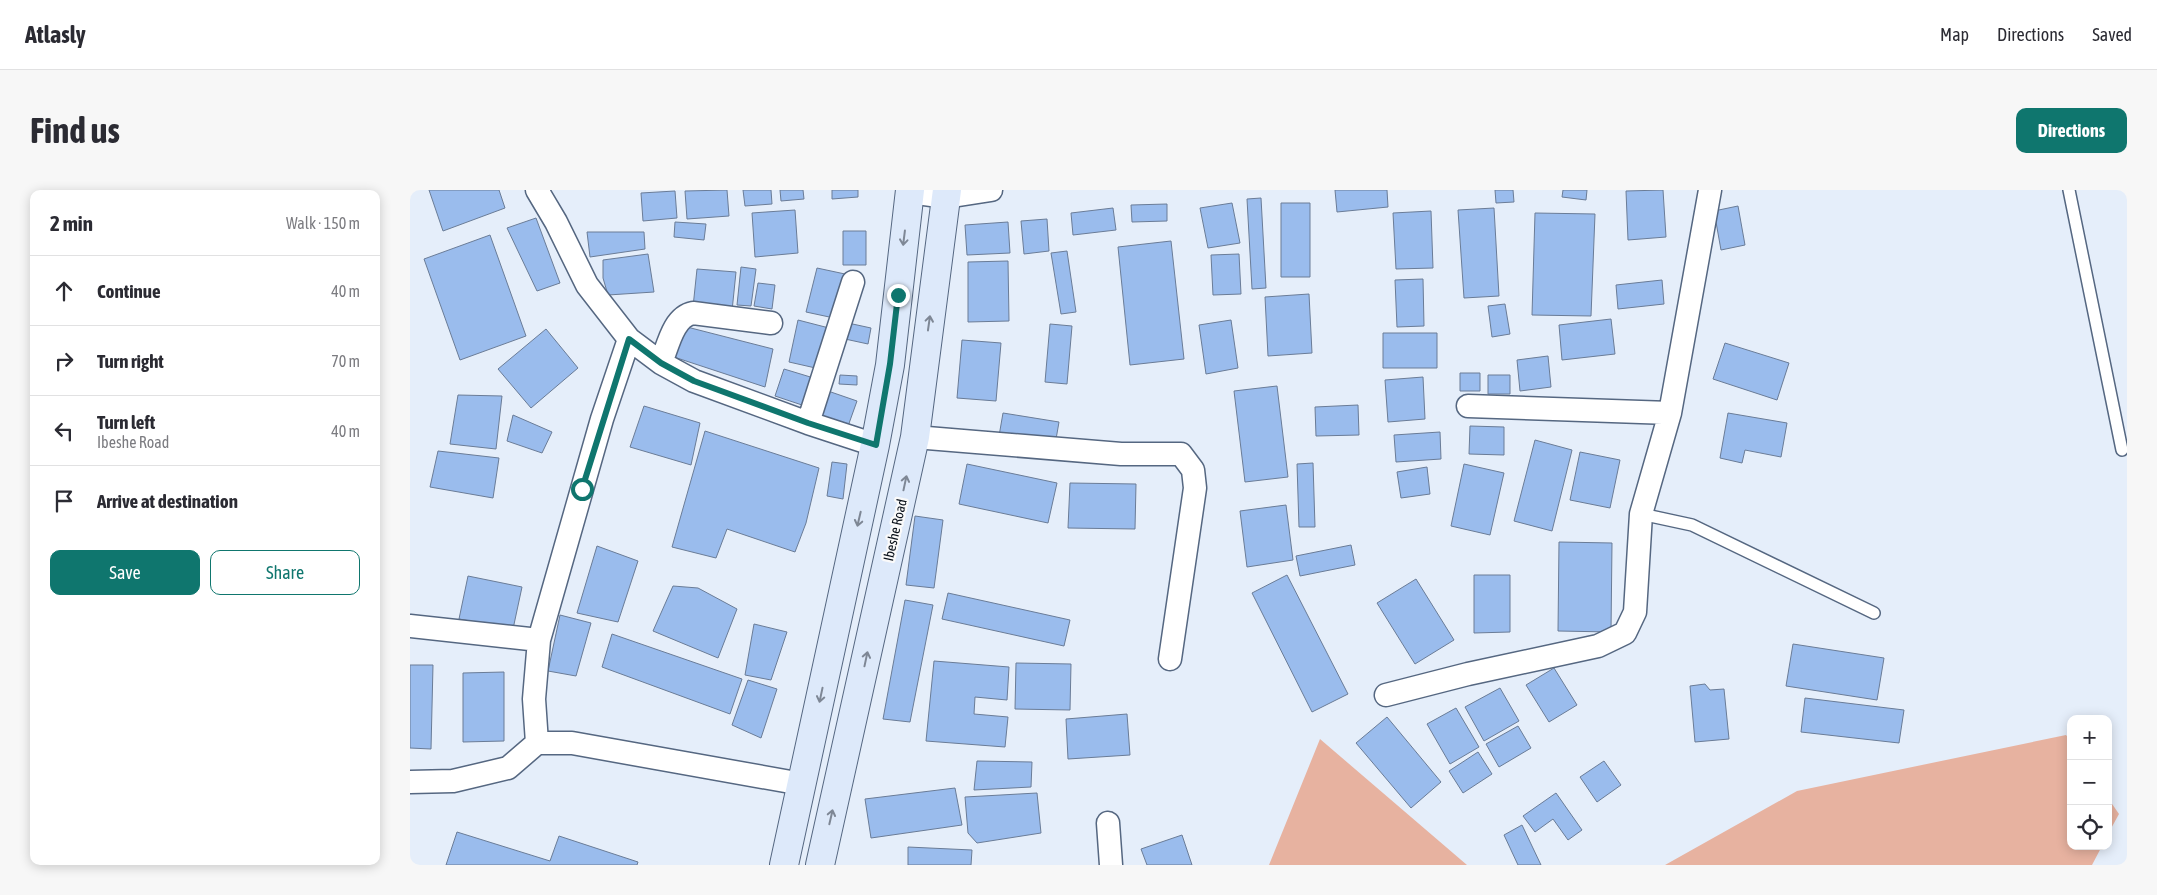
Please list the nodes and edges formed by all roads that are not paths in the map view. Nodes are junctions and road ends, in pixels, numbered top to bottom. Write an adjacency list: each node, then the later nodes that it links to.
1 (537, 190): 9 (street)
2 (991, 190): 6 (street)
3 (1710, 190): 12 (street)
4 (2069, 190): 16 (lane)
5 (910, 191): 6 (street); 15 (main road, one-way to 15)
6 (946, 194): 14 (main road, Ibeshe Road, one-way to 6)
7 (853, 282): 13 (street)
8 (771, 323): 10 (street)
9 (629, 339): 10 (street); 20 (street)
10 (661, 363): 13 (street)
11 (1468, 406): 12 (street)
12 (1670, 413): 17 (street)
13 (808, 423): 15 (street)
14 (915, 437): 21 (street); 28 (main road, Ibeshe Road, one-way to 14)
15 (876, 445): 25 (main road, one-way to 25)
16 (2122, 450)
17 (1641, 514): 18 (lane); 22 (street)
18 (1874, 613)
19 (410, 626): 20 (street)
20 (539, 640): 23 (street)
21 (1170, 659)
22 (1386, 694)
23 (537, 744): 24 (street); 25 (street)
24 (410, 782)
25 (802, 784): 27 (main road)
26 (1108, 823): 29 (street)
27 (784, 865)
28 (820, 865)
29 (1110, 865)

